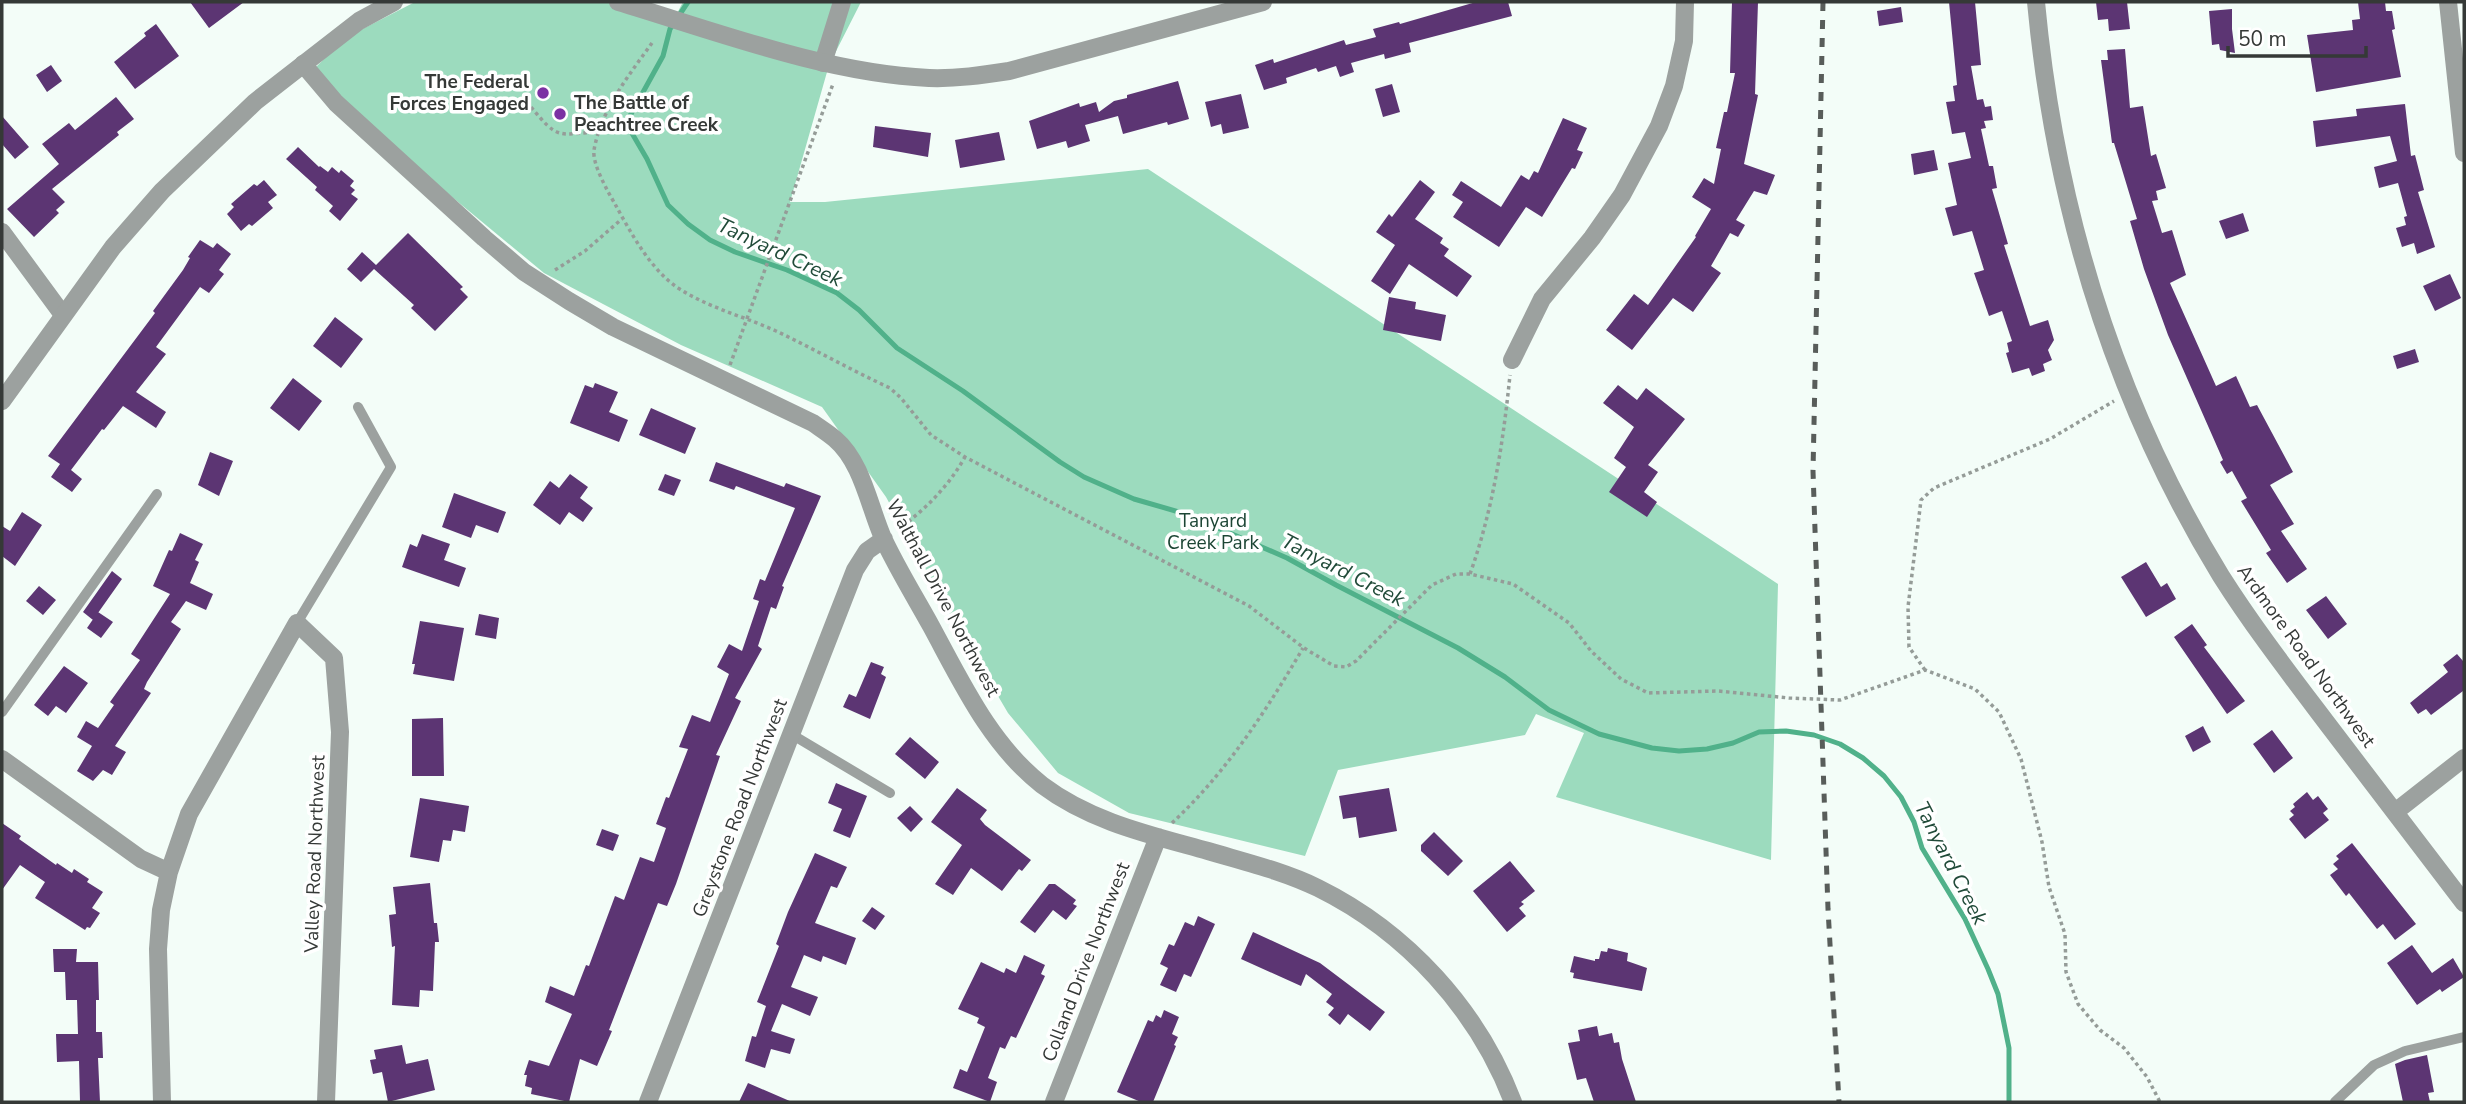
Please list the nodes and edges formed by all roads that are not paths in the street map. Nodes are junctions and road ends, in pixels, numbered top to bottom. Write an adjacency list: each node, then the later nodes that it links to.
1 (394, 2): 9 (street)
2 (618, 2): 8 (street)
3 (842, 2): 8 (street)
4 (1263, 2): 8 (street)
5 (1685, 2): 13 (street)
6 (2036, 2): 24 (street, Ardmore Road Northwest)
7 (2448, 2): 10 (street)
8 (823, 63)
9 (303, 64): 12 (street); 17 (street, Walthall Drive Northwest)
10 (2464, 153)
11 (2, 232): 12 (street)
12 (63, 315): 14 (street)
13 (1512, 360)
14 (2, 401)
15 (358, 407): 18 (lane)
16 (157, 494): 19 (lane)
17 (884, 539): 20 (street, Greystone Road Northwest); 25 (street, Walthall Drive Northwest)
18 (297, 623): 26 (street); 30 (street, Valley Road Northwest)
19 (2, 712)
20 (791, 734): 23 (lane); 31 (street, Greystone Road Northwest)
21 (2464, 758): 24 (street)
22 (2, 759): 26 (street)
23 (890, 793)
24 (2395, 812): 27 (street, Ardmore Road Northwest)
25 (1158, 837): 32 (street, Colland Drive Northwest); 33 (street, Walthall Drive Northwest)
26 (169, 872): 29 (street)
27 (2464, 903)
28 (2464, 1037): 34 (lane)
29 (162, 1102)
30 (326, 1102)
31 (648, 1102)
32 (1054, 1102)
33 (1513, 1102)
34 (2335, 1102)

